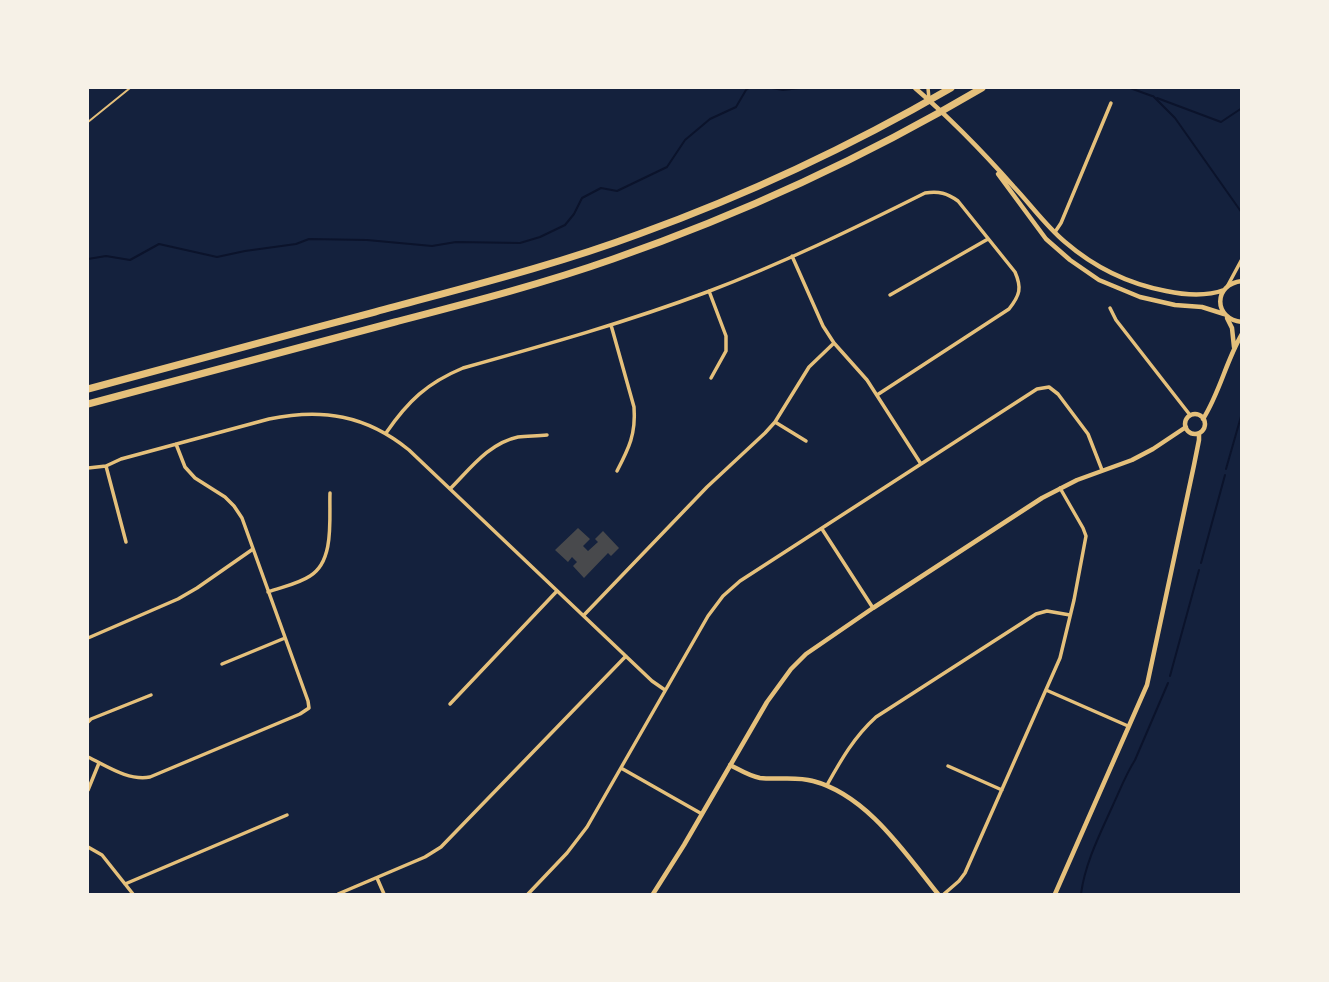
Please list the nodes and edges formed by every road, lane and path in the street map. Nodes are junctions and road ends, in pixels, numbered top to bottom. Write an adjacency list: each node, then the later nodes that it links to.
1 (130, 88): 8 (path)
2 (915, 88): 6 (street)
3 (928, 88): 6 (street)
4 (982, 88): 28 (highway)
5 (948, 89): 26 (highway)
6 (929, 100): 9 (street)
7 (1111, 103): 10 (street)
8 (88, 122)
9 (985, 156): 10 (street); 19 (street)
10 (1055, 232): 15 (street)
11 (989, 239): 12 (street); 17 (street); 27 (street)
12 (792, 256): 16 (street); 23 (street)
13 (1241, 259): 15 (street)
14 (1241, 281): 15 (street)
15 (1226, 287): 19 (street)
16 (709, 291): 21 (street); 25 (street)
17 (890, 295)
18 (1110, 308): 29 (street)
19 (1225, 315): 20 (street); 24 (street)
20 (1241, 322)
21 (611, 325): 33 (street); 41 (street)
22 (1241, 334): 24 (street)
23 (834, 343): 27 (street); 31 (street)
24 (1234, 348): 30 (street)
25 (711, 378)
26 (88, 389)
27 (877, 395): 38 (street)
28 (88, 404)
29 (1190, 415): 30 (street); 32 (street)
30 (1203, 419): 34 (street)
31 (775, 422): 36 (street); 52 (street)
32 (1186, 427): 34 (street); 42 (street)
33 (386, 433): 37 (street); 44 (street)
34 (1199, 433): 63 (street)
35 (547, 435): 44 (street)
36 (806, 441)
37 (176, 444): 39 (street); 48 (street)
38 (921, 464): 42 (street); 46 (street)
39 (106, 466): 40 (street); 47 (street)
40 (88, 468)
41 (617, 471)
42 (1102, 471): 43 (street)
43 (1060, 488): 51 (street); 53 (street)
44 (450, 489): 49 (street)
45 (330, 493): 50 (street)
46 (822, 528): 51 (street); 58 (street)
47 (126, 542)
48 (253, 549): 50 (street); 54 (street)
49 (558, 591): 52 (street); 61 (street)
50 (268, 592): 55 (street)
51 (873, 608): 66 (street)
52 (584, 615): 56 (street)
53 (1070, 615): 59 (street); 69 (street)
54 (88, 638)
55 (285, 638): 57 (street); 65 (street)
56 (626, 656): 58 (street); 75 (street)
57 (222, 664)
58 (665, 690): 68 (street)
59 (1046, 690): 63 (street); 71 (street)
60 (151, 695): 62 (street)
61 (450, 704)
62 (88, 722)
63 (1128, 726): 84 (street)
64 (88, 757): 65 (street)
65 (99, 763): 70 (street)
66 (730, 765): 69 (street); 72 (street)
67 (948, 766): 71 (street)
68 (621, 768): 72 (street); 80 (street)
69 (827, 785): 82 (street)
70 (88, 790)
71 (1002, 790): 83 (street)
72 (702, 814): 81 (street)
73 (287, 815): 76 (street)
74 (88, 846): 76 (street)
75 (377, 877): 78 (street); 79 (street)
76 (125, 884): 77 (street)
77 (133, 894)
78 (338, 894)
79 (384, 894)
80 (528, 894)
81 (653, 894)
82 (938, 894)
83 (944, 894)
84 (1055, 894)

